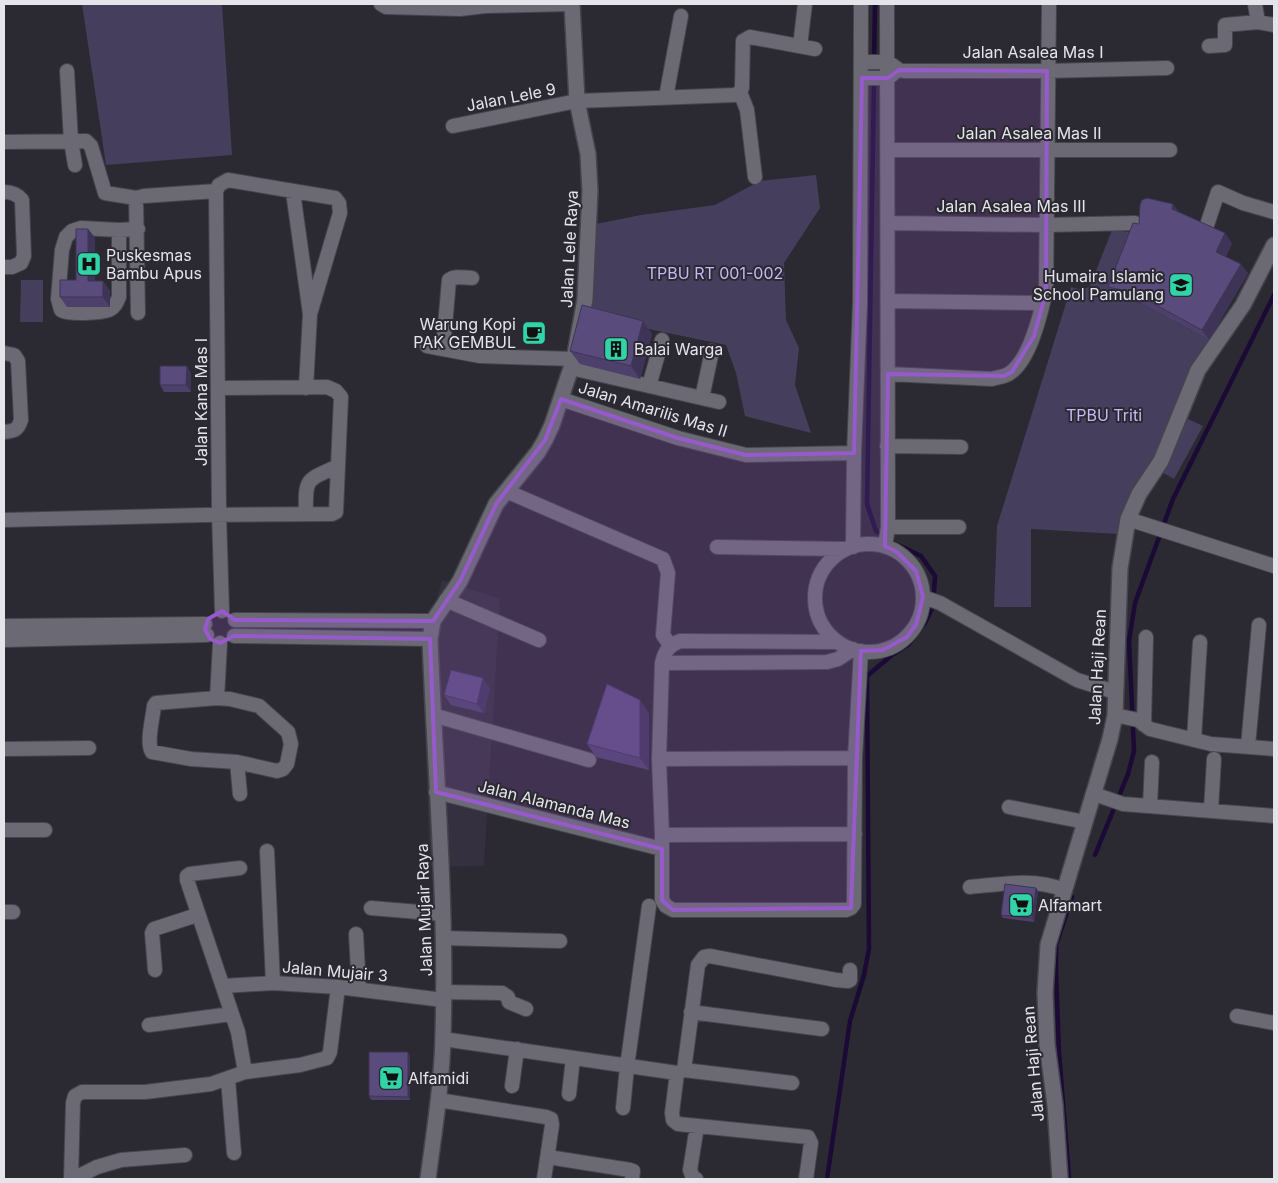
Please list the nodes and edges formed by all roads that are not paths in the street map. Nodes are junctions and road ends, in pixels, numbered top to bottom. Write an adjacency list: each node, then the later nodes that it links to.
1 (381, 4): 2 (street)
2 (572, 4): 23 (street, Jalan Lele Raya)
3 (805, 4): 11 (street)
4 (861, 4): 14 (street)
5 (887, 4): 15 (street)
6 (1049, 4): 17 (street)
7 (1255, 4): 9 (street)
8 (681, 16): 22 (street)
9 (1258, 22): 10 (street); 12 (street)
10 (1274, 25)
11 (800, 46): 13 (street); 21 (street)
12 (1209, 46)
13 (815, 49)
14 (862, 62): 15 (street); 20 (street)
15 (888, 62): 19 (street)
16 (1167, 68): 17 (street, Jalan Asalea Mas I)
17 (1047, 71): 19 (street, Jalan Asalea Mas I); 29 (street)
18 (67, 72): 25 (street)
19 (893, 74): 20 (street, Jalan Asalea Mas I); 27 (street)
20 (862, 78): 68 (street)
21 (740, 92): 22 (street, Jalan Lele 9); 31 (street)
22 (666, 97): 23 (street, Jalan Lele 9)
23 (576, 101): 24 (street, Jalan Lele 9); 57 (street, Jalan Lele Raya)
24 (453, 126)
25 (71, 141): 26 (street); 30 (street); 35 (street)
26 (4, 142)
27 (888, 150): 29 (street, Jalan Asalea Mas II); 38 (street)
28 (1170, 150): 29 (street, Jalan Asalea Mas II)
29 (1048, 151): 39 (street)
30 (75, 165)
31 (755, 177)
32 (216, 191): 34 (street); 35 (street); 60 (street, Jalan Kana Mas I)
33 (4, 192): 44 (street)
34 (293, 192): 51 (street); 51 (street)
35 (136, 198): 41 (street)
36 (1274, 212): 40 (street)
37 (1135, 223): 39 (street, Jalan Asalea Mas III)
38 (888, 224): 39 (street, Jalan Asalea Mas III); 49 (street)
39 (1047, 225): 48 (street)
40 (1207, 225)
41 (138, 229): 42 (street); 46 (street)
42 (119, 230): 47 (street); 47 (street)
43 (1274, 245): 73 (street, Jalan Haji Rean)
44 (4, 268)
45 (472, 278): 54 (street)
46 (138, 288): 47 (street); 50 (street)
47 (119, 290)
48 (1044, 299): 49 (street); 58 (street)
49 (888, 301): 58 (street)
50 (138, 313)
51 (310, 314): 61 (street)
52 (662, 340): 59 (street)
53 (427, 346): 54 (street)
54 (443, 349): 57 (street)
55 (712, 351): 62 (street)
56 (4, 353): 65 (street)
57 (573, 364): 59 (street); 63 (street, Jalan Lele Raya)
58 (888, 374): 66 (street)
59 (649, 386): 62 (street)
60 (219, 388): 61 (street); 71 (street, Jalan Kana Mas I)
61 (306, 388): 69 (street)
62 (702, 398): 64 (street)
63 (561, 399): 68 (street, Jalan Amarilis Mas II); 70 (street, Jalan Lele Raya)
64 (719, 402)
65 (4, 432)
66 (887, 446): 67 (street); 76 (street)
67 (961, 446)
68 (854, 453): 78 (street)
69 (338, 466): 72 (street); 72 (street)
70 (506, 491): 81 (street, Jalan Lele Raya); 96 (street)
71 (219, 514): 72 (street); 74 (street); 82 (street, Jalan Kana Mas I)
72 (306, 514)
73 (1128, 519): 79 (street); 99 (street, Jalan Haji Rean)
74 (4, 520)
75 (959, 527): 76 (street)
76 (887, 536): 78 (street); 80 (street)
77 (717, 547): 78 (street)
78 (849, 548): 93 (street)
79 (1274, 566)
80 (923, 597): 97 (street); 99 (street)
81 (446, 600): 84 (street, Jalan Lele Raya); 92 (street)
82 (222, 612): 83 (street); 87 (street)
83 (235, 620): 84 (street); 88 (street)
84 (433, 620): 90 (street, Jalan Lele Raya)
85 (1259, 625): 104 (street)
86 (4, 626): 87 (street)
87 (206, 629): 91 (street); 95 (street)
88 (234, 636): 90 (street); 95 (street)
89 (1146, 637): 102 (street)
90 (430, 639): 101 (street, Jalan Mujair Raya)
91 (4, 640)
92 (540, 640)
93 (837, 642): 96 (street); 97 (street)
94 (1200, 642): 103 (street)
95 (220, 643): 100 (street)
96 (670, 645): 98 (street)
97 (857, 651): 98 (street); 108 (street)
98 (662, 663): 109 (street)
99 (1116, 692): 102 (street, Jalan Haji Rean)
100 (217, 698): 112 (street); 112 (street)
101 (433, 715): 111 (street); 114 (street, Jalan Mujair Raya)
102 (1130, 719): 103 (street); 116 (street, Jalan Haji Rean)
103 (1194, 740): 104 (street)
104 (1248, 746): 107 (street)
105 (4, 748): 106 (street)
106 (89, 748)
107 (1274, 749)
108 (855, 758): 109 (street); 124 (street)
109 (659, 759): 125 (street)
110 (1214, 759): 119 (street)
111 (589, 760)
112 (237, 762): 115 (street)
113 (1152, 762): 117 (street)
114 (436, 792): 125 (street, Jalan Alamanda Mas); 132 (street, Jalan Mujair Raya)
115 (240, 794)
116 (1094, 794): 117 (street); 121 (street, Jalan Haji Rean)
117 (1150, 806): 119 (street)
118 (1009, 807): 121 (street)
119 (1210, 810): 120 (street)
120 (1274, 816)
121 (1085, 822): 129 (street, Jalan Haji Rean)
122 (4, 830): 123 (street)
123 (45, 830)
124 (855, 834): 125 (street, Jalan Alamanda Mas); 125 (street)
125 (662, 842)
126 (267, 852): 139 (street)
127 (240, 868): 133 (street)
128 (970, 887): 129 (street)
129 (1064, 890): 173 (street, Jalan Haji Rean)
130 (649, 906): 154 (street)
131 (371, 908): 132 (street)
132 (443, 914): 135 (street, Jalan Mujair Raya)
133 (198, 915): 137 (street); 140 (street)
134 (356, 934): 142 (street)
135 (444, 938): 136 (street); 143 (street, Jalan Mujair Raya)
136 (560, 941)
137 (155, 970)
138 (850, 970): 145 (street)
139 (273, 983): 140 (street, Jalan Mujair 3); 141 (street, Jalan Mujair 3)
140 (223, 986): 146 (street)
141 (338, 986): 142 (street, Jalan Mujair 3); 155 (street)
142 (359, 989): 143 (street, Jalan Mujair 3)
143 (444, 996): 144 (street, Jalan Mujair 3); 151 (street, Jalan Mujair Raya)
144 (526, 1009)
145 (691, 1012): 150 (street); 156 (street)
146 (231, 1014): 149 (street); 155 (street)
147 (1237, 1016): 148 (street)
148 (1274, 1023)
149 (150, 1024)
150 (822, 1029)
151 (443, 1038): 152 (street); 161 (street, Jalan Mujair Raya)
152 (518, 1049): 153 (street); 159 (street)
153 (573, 1058): 154 (street); 160 (street)
154 (627, 1067): 156 (street); 162 (street)
155 (245, 1072): 157 (street)
156 (680, 1072): 158 (street); 163 (street)
157 (228, 1079): 164 (street); 167 (street)
158 (792, 1083)
159 (512, 1086)
160 (569, 1094)
161 (438, 1100): 166 (street); 168 (street, Jalan Mujair Raya)
162 (623, 1108)
163 (697, 1126): 171 (street); 172 (street)
164 (234, 1154)
165 (185, 1155): 167 (street)
166 (548, 1157): 169 (street); 170 (street)
167 (72, 1179)
168 (428, 1179)
169 (544, 1179)
170 (632, 1179)
171 (696, 1179)
172 (806, 1179)
173 (1060, 1179)

